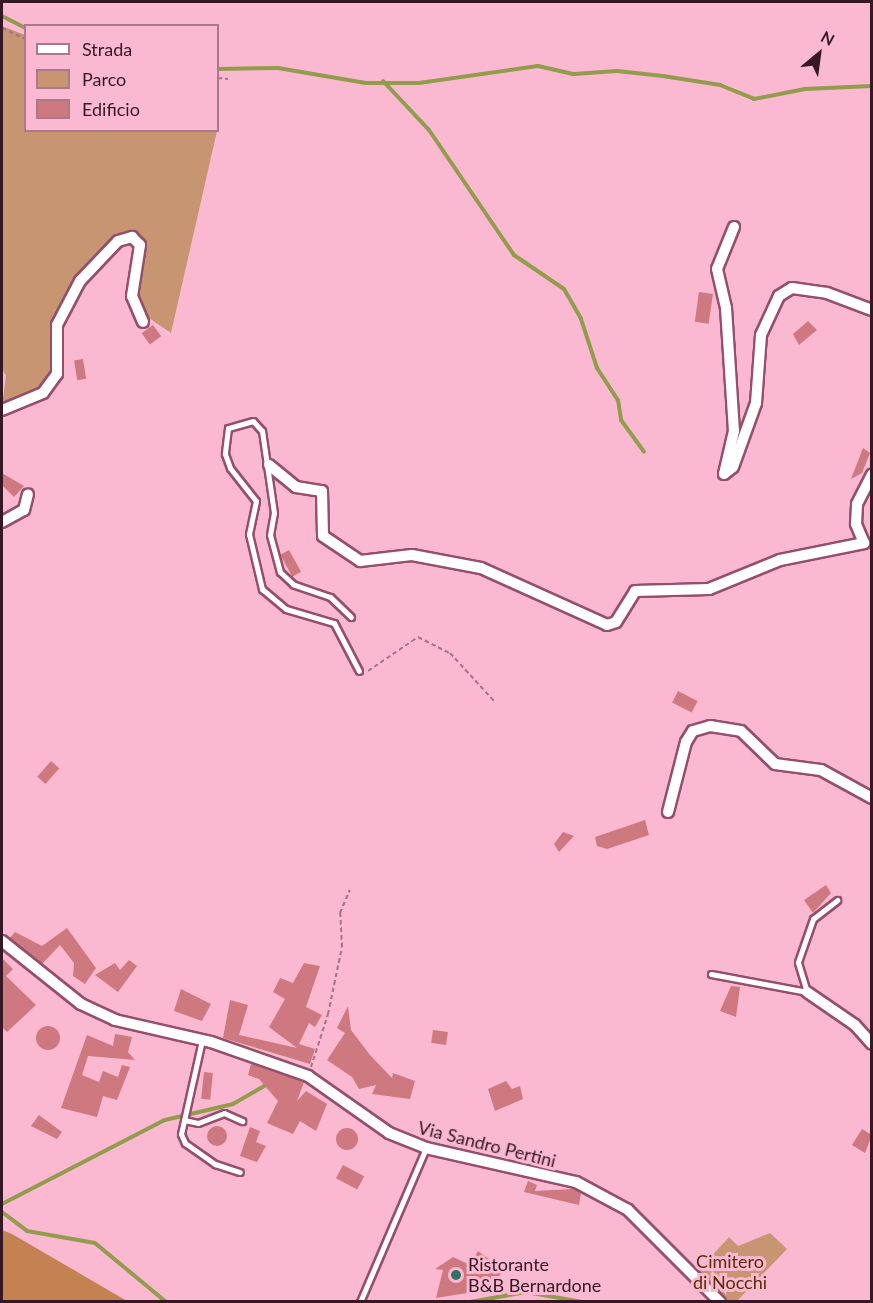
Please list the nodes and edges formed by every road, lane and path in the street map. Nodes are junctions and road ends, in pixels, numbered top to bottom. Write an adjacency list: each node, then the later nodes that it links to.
1 (2, 28): 2 (path)
2 (24, 38)
3 (219, 78): 4 (path)
4 (228, 80)
5 (734, 227): 6 (street)
6 (872, 310)
7 (143, 322): 8 (street)
8 (2, 410)
9 (269, 465): 10 (street); 13 (lane); 14 (lane)
10 (872, 475)
11 (28, 494): 12 (street)
12 (2, 522)
13 (351, 617)
14 (359, 672): 15 (path)
15 (494, 700)
16 (872, 798): 17 (street)
17 (668, 812)
18 (350, 890): 25 (path)
19 (837, 900): 22 (lane)
20 (2, 941): 23 (street, Via Sandro Pertini)
21 (711, 974): 22 (lane)
22 (807, 992): 24 (street)
23 (202, 1040): 25 (street, Via Sandro Pertini); 26 (lane)
24 (872, 1044)
25 (308, 1076): 28 (street, Via Sandro Pertini)
26 (184, 1119): 27 (lane); 29 (lane)
27 (242, 1121)
28 (426, 1149): 30 (lane); 31 (street, Via Sandro Pertini)
29 (240, 1172)
30 (360, 1302)
31 (720, 1302)

